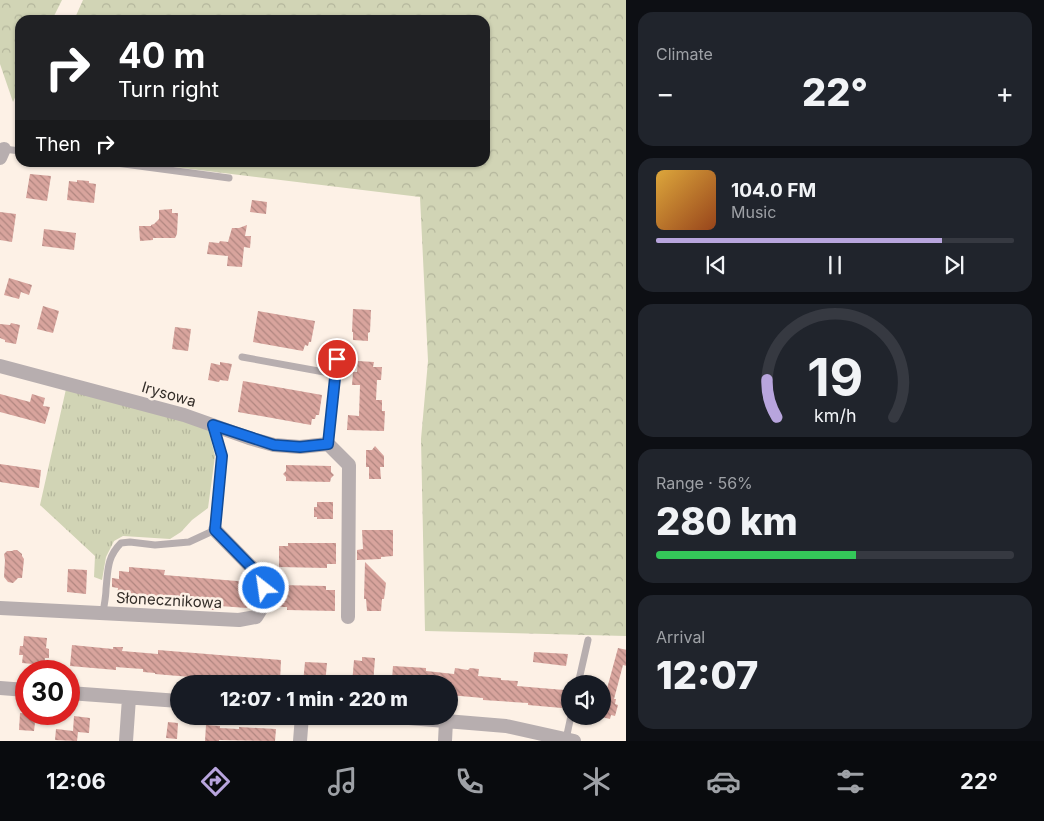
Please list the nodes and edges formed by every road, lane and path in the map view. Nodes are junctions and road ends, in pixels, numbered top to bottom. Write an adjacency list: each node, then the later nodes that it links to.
1 (15, 152): 2 (lane)
2 (2, 154)
3 (146, 167): 4 (lane)
4 (229, 178)
5 (242, 357): 8 (lane)
6 (337, 359): 8 (lane)
7 (0, 366): 9 (street, Irysowa)
8 (335, 374): 10 (lane)
9 (213, 425): 10 (street, Irysowa); 11 (lane)
10 (328, 444): 14 (street)
11 (215, 530): 13 (lane); 13 (street, Słonecznikowa)
12 (0, 608): 13 (street, Słonecznikowa)
13 (103, 613)
14 (348, 617)
15 (588, 640): 16 (lane)
16 (580, 675)
17 (0, 688): 18 (street)
18 (15, 689)
19 (80, 694): 20 (street)
20 (129, 698): 21 (street); 27 (street)
21 (170, 700)
22 (458, 722): 26 (street)
23 (301, 725): 28 (street)
24 (446, 725): 29 (street)
25 (571, 725): 26 (lane)
26 (570, 740)
27 (126, 741)
28 (300, 741)
29 (445, 741)

